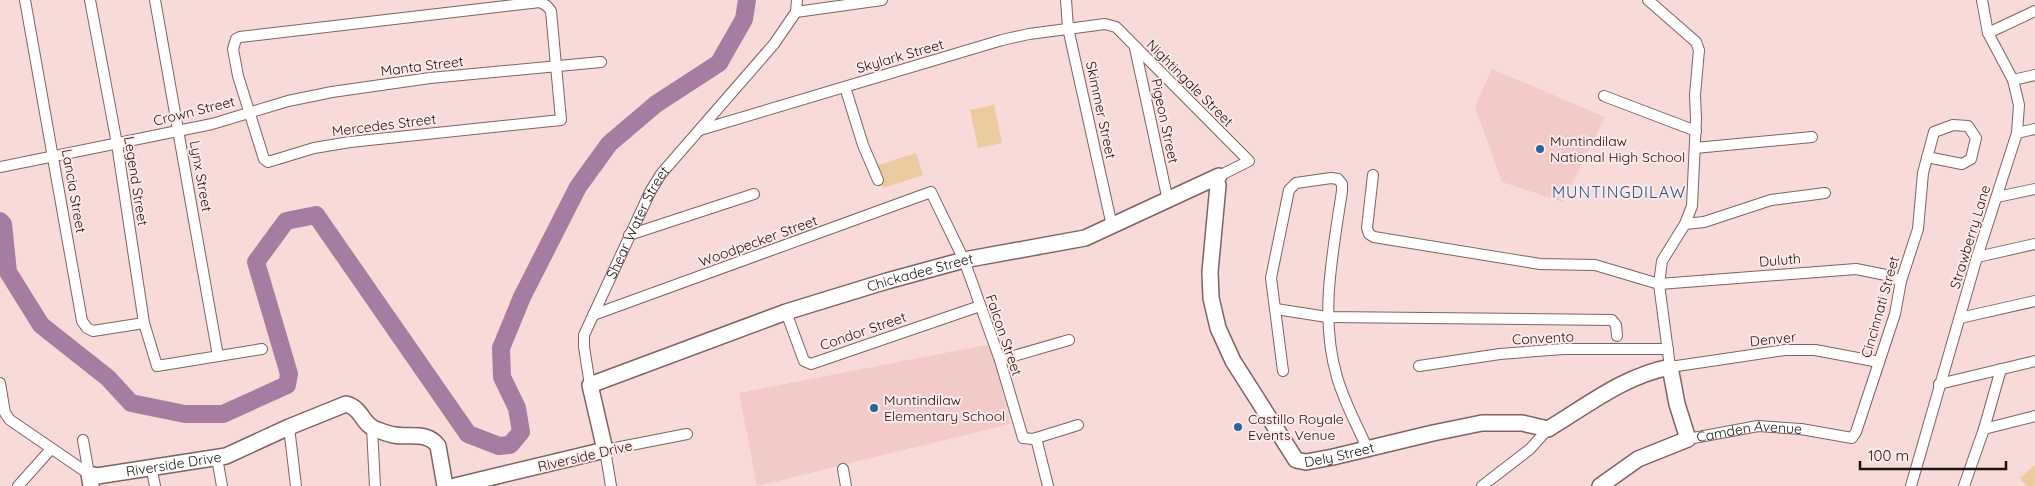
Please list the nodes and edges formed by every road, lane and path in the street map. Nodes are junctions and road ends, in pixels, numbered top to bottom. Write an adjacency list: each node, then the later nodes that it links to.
1 (25, 0): 31 (street, Lancia Street)
2 (90, 0): 29 (street, Legend Street)
3 (155, 0): 23 (street, Lynx Street)
4 (797, 0): 11 (street, Shear Water Street)
5 (882, 0): 11 (street)
6 (1066, 0): 13 (street, Skimmer Street)
7 (1648, 0): 26 (street)
8 (1982, 0): 14 (street, Strawberry Lane)
9 (541, 1): 17 (street); 22 (street)
10 (2035, 11): 14 (street)
11 (796, 12): 24 (street, Shear Water Street)
12 (1110, 25): 13 (street, Skylark Street); 15 (street, Nightingale Street)
13 (1068, 28): 20 (street, Skylark Street); 45 (street, Skimmer Street)
14 (1988, 33): 19 (street, Strawberry Lane)
15 (1135, 48): 33 (street, Nightingale Street); 43 (street, Pigeon Street)
16 (601, 62): 17 (street, Manta Street)
17 (555, 66): 22 (street, Manta Street); 22 (street, Mercedes Street)
18 (2035, 75): 19 (street)
19 (2013, 80): 27 (street, Strawberry Lane)
20 (844, 87): 24 (street, Skylark Street); 36 (street)
21 (1604, 96): 26 (street)
22 (248, 112): 23 (street, Crown Street)
23 (179, 130): 29 (street, Crown Street); 64 (street, Lynx Street)
24 (700, 130): 46 (street, Shear Water Street)
25 (2035, 130): 27 (street)
26 (1696, 131): 30 (street)
27 (2017, 133): 42 (street, Strawberry Lane)
28 (1812, 137): 30 (street)
29 (116, 144): 31 (street, Crown Street); 59 (street, Legend Street)
30 (1695, 148): 44 (street)
31 (54, 156): 34 (street, Crown Street); 59 (street, Lancia Street)
32 (1927, 157): 32 (street); 50 (street, Cincinnati Street)
33 (1249, 160): 37 (street, Chickadee Street)
34 (0, 167)
35 (1373, 175): 51 (street)
36 (878, 180)
37 (1219, 180): 43 (street, Chickadee Street); 86 (street, Dely Street)
38 (2035, 189): 42 (street)
39 (931, 192): 49 (street, Falcon Street); 56 (street, Woodpecker Street)
40 (1825, 193): 44 (street)
41 (754, 194): 46 (street)
42 (1997, 197): 48 (street, Strawberry Lane)
43 (1168, 200): 45 (street, Chickadee Street)
44 (1686, 224): 51 (street)
45 (1112, 226): 49 (street, Chickadee Street)
46 (629, 235): 56 (street, Shear Water Street)
47 (2035, 244): 48 (street)
48 (1977, 257): 58 (street, Strawberry Lane)
49 (964, 260): 53 (street, Falcon Street); 55 (street, Chickadee Street)
50 (1901, 282): 51 (street, Duluth); 67 (street, Cincinnati Street)
51 (1659, 284): 63 (street)
52 (2035, 301): 58 (street)
53 (980, 306): 55 (street, Condor Street); 65 (street, Falcon Street)
54 (1276, 310): 57 (street); 57 (street); 71 (street)
55 (786, 312): 74 (street, Chickadee Street)
56 (593, 315): 74 (street, Shear Water Street)
57 (1327, 317): 60 (street); 86 (street)
58 (1960, 318): 73 (street, Strawberry Lane)
59 (144, 323): 64 (street, Legend Street)
60 (1617, 336)
61 (1069, 340): 65 (street)
62 (262, 349): 64 (street)
63 (1668, 349): 68 (street, Convento); 69 (street)
64 (218, 356)
65 (1000, 360): 82 (street, Falcon Street)
66 (2035, 360): 70 (street)
67 (1879, 362): 69 (street, Denver); 83 (street, Cincinnati Street)
68 (1419, 366)
69 (1670, 367): 79 (street); 84 (street)
70 (2001, 369): 73 (street); 80 (street)
71 (1283, 371)
72 (0, 383): 87 (street)
73 (1939, 384): 93 (street, Strawberry Lane)
74 (590, 385): 88 (street, Shear Water Street)
75 (2035, 416): 80 (street)
76 (1078, 425): 82 (street)
77 (289, 427): 78 (street, Riverside Drive); 89 (street, Riverside Drive); 97 (street)
78 (372, 428): 98 (street); 99 (street)
79 (1548, 429): 86 (street, Dely Street); 104 (street)
80 (1984, 429): 106 (street)
81 (687, 434): 88 (street, Riverside Drive)
82 (1036, 438): 103 (street)
83 (1852, 438): 84 (street, Camden Avenue)
84 (1688, 439): 105 (street, Camden Avenue)
85 (83, 440): 92 (street)
86 (1367, 448)
87 (51, 449): 92 (street); 94 (street)
88 (605, 450): 100 (street, Riverside Drive); 101 (street, Shear Water Street)
89 (216, 458): 90 (street, Riverside Drive); 96 (street)
90 (151, 466): 92 (street, Riverside Drive); 95 (street)
91 (843, 469): 102 (street)
92 (90, 480)
93 (1911, 485)
94 (18, 486)
95 (155, 486)
96 (222, 486)
97 (296, 486)
98 (375, 486)
99 (446, 486)
100 (455, 486)
101 (611, 486)
102 (846, 486)
103 (1048, 486)
104 (1482, 486)
105 (1600, 486)
106 (1964, 486)

